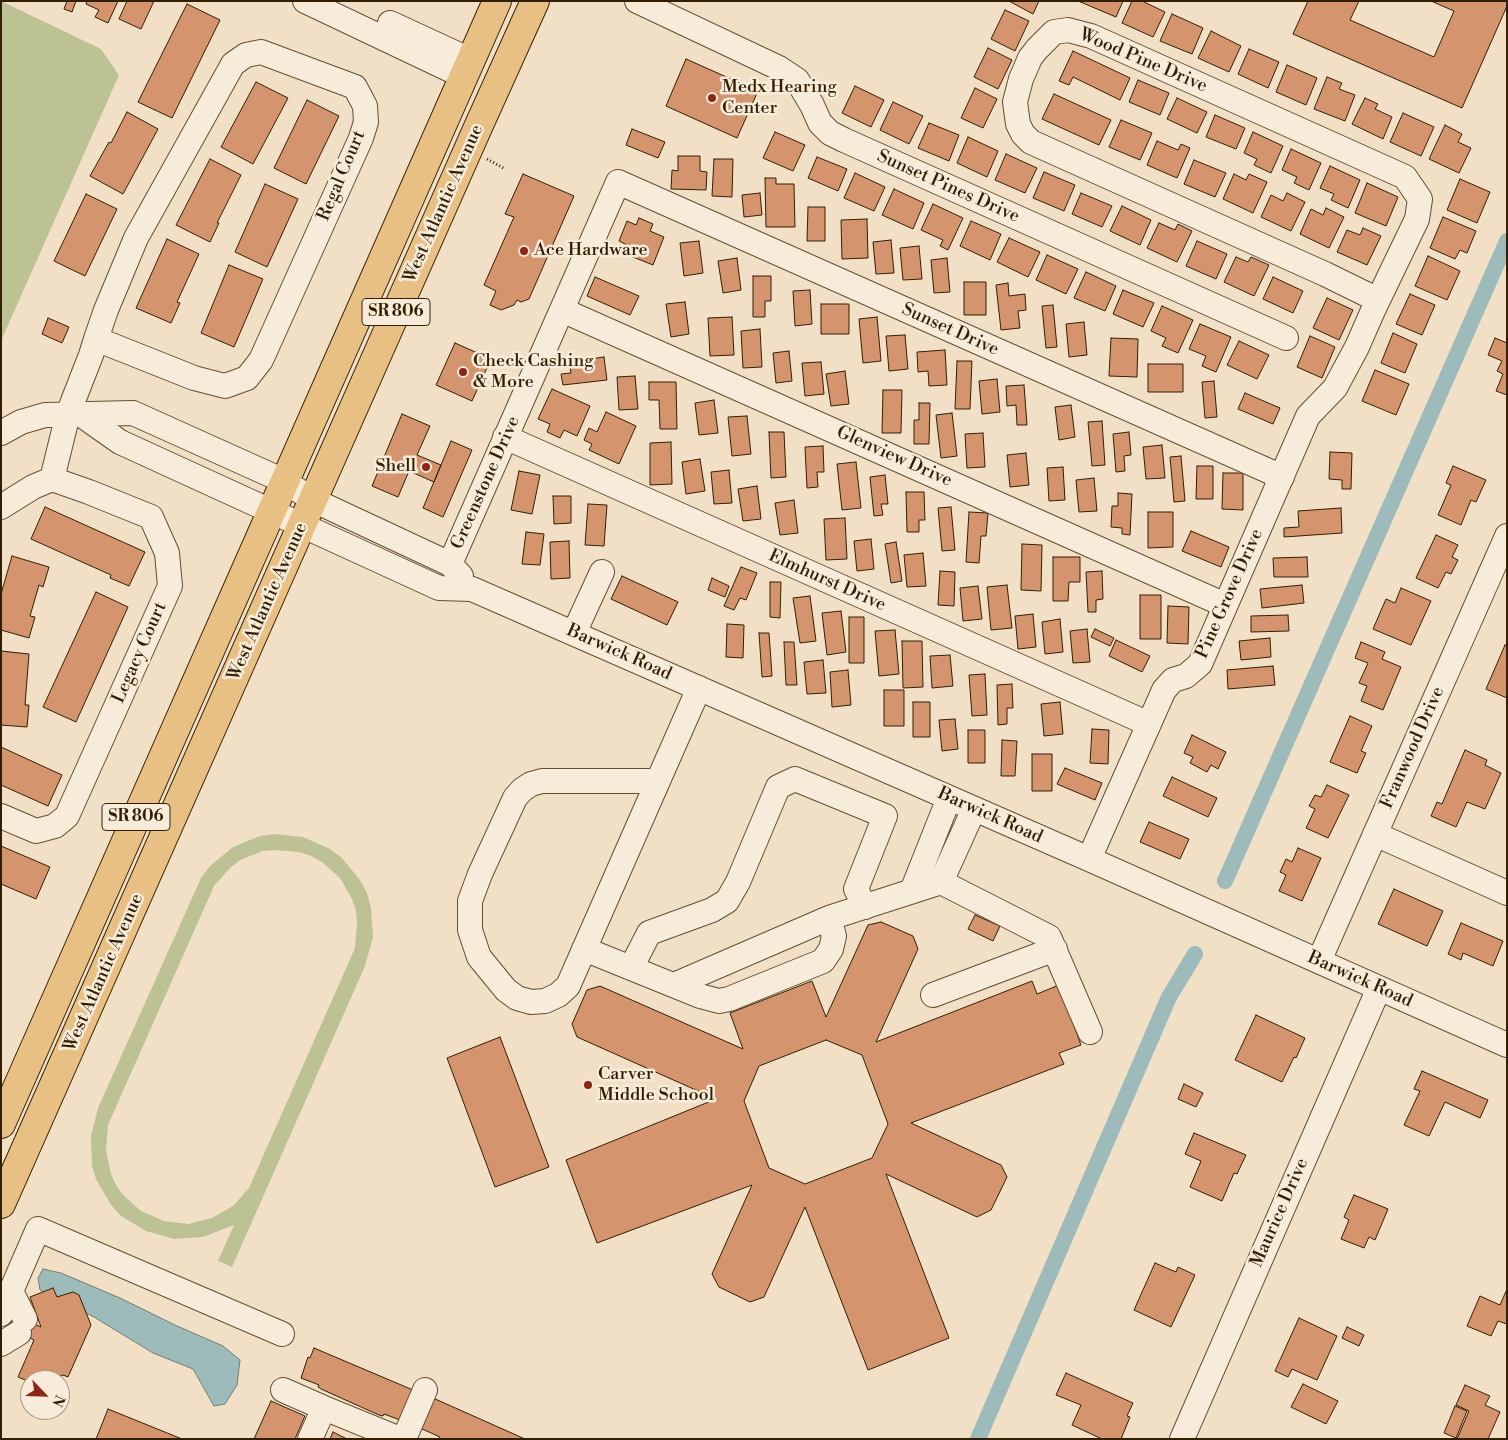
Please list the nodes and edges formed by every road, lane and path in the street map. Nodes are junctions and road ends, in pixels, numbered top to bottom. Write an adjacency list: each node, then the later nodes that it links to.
1 (305, 1): 6 (street)
2 (342, 1): 6 (street)
3 (497, 1): 6 (main road, West Atlantic Avenue / SR 806)
4 (637, 1): 12 (street, Sunset Pines Drive)
5 (534, 2): 20 (main road, West Atlantic Avenue / SR 806)
6 (467, 68): 19 (main road, West Atlantic Avenue / SR 806)
7 (485, 157): 8 (path)
8 (505, 169)
9 (618, 182): 11 (street, Greenstone Drive); 17 (street, Sunset Drive)
10 (1378, 300): 10 (street, Wood Pine Drive); 17 (street, Wood Pine Drive)
11 (562, 310): 16 (street, Greenstone Drive); 28 (street, Glenview Drive)
12 (1286, 338)
13 (96, 339): 13 (street, Regal Court); 14 (street, Regal Court)
14 (76, 415): 15 (street, Barwick Road); 18 (street); 19 (street, Barwick Road); 22 (street, Barwick Road)
15 (1, 433)
16 (506, 437): 25 (street, Greenstone Drive); 31 (street, Elmhurst Drive)
17 (1282, 477): 28 (street, Pine Grove Drive)
18 (52, 479): 21 (street); 35 (street, Legacy Court)
19 (284, 481): 20 (street, Barwick Road); 22 (main road, West Atlantic Avenue / SR 806)
20 (313, 500): 23 (main road, West Atlantic Avenue / SR 806); 25 (street, Barwick Road)
21 (1, 507)
22 (271, 511): 23 (street, Barwick Road); 52 (main road, West Atlantic Avenue / SR 806)
23 (302, 525): 27 (street, Barwick Road); 53 (main road, West Atlantic Avenue / SR 806)
24 (1507, 536): 36 (street, Franwood Drive)
25 (450, 564): 27 (street, Barwick Road)
26 (602, 572): 29 (street)
27 (472, 589): 29 (street, Barwick Road)
28 (1225, 605): 31 (street, Pine Grove Drive)
29 (574, 634): 30 (street, Barwick Road)
30 (699, 688): 32 (street); 33 (street, Barwick Road)
31 (1149, 724): 37 (street, Pine Grove Drive)
32 (658, 781): 43 (street); 43 (street)
33 (949, 798): 34 (street, Barwick Road); 39 (street)
34 (974, 809): 37 (street, Barwick Road); 38 (street)
35 (1, 816)
36 (1374, 834): 40 (street); 45 (street, Franwood Drive)
37 (1089, 859): 45 (street, Barwick Road)
38 (942, 882): 39 (street); 44 (street)
39 (912, 892): 41 (street)
40 (1507, 893)
41 (865, 906): 42 (street); 46 (street)
42 (830, 918): 47 (street); 47 (street)
43 (584, 949): 46 (street)
44 (1054, 950): 49 (street); 50 (street)
45 (1319, 961): 48 (street, Barwick Road)
46 (631, 968): 47 (street)
47 (674, 986)
48 (1379, 988): 51 (street, Barwick Road); 64 (street, Maurice Drive)
49 (933, 995)
50 (1090, 1032)
51 (1507, 1045)
52 (1, 1124)
53 (1, 1204)
54 (11, 1291): 55 (street); 56 (street); 57 (street)
55 (1, 1314)
56 (15, 1332)
57 (282, 1334)
58 (283, 1390): 60 (street)
59 (425, 1390): 63 (street)
60 (324, 1408): 61 (street); 62 (street)
61 (310, 1439)
62 (400, 1439)
63 (404, 1439)
64 (1182, 1439)

